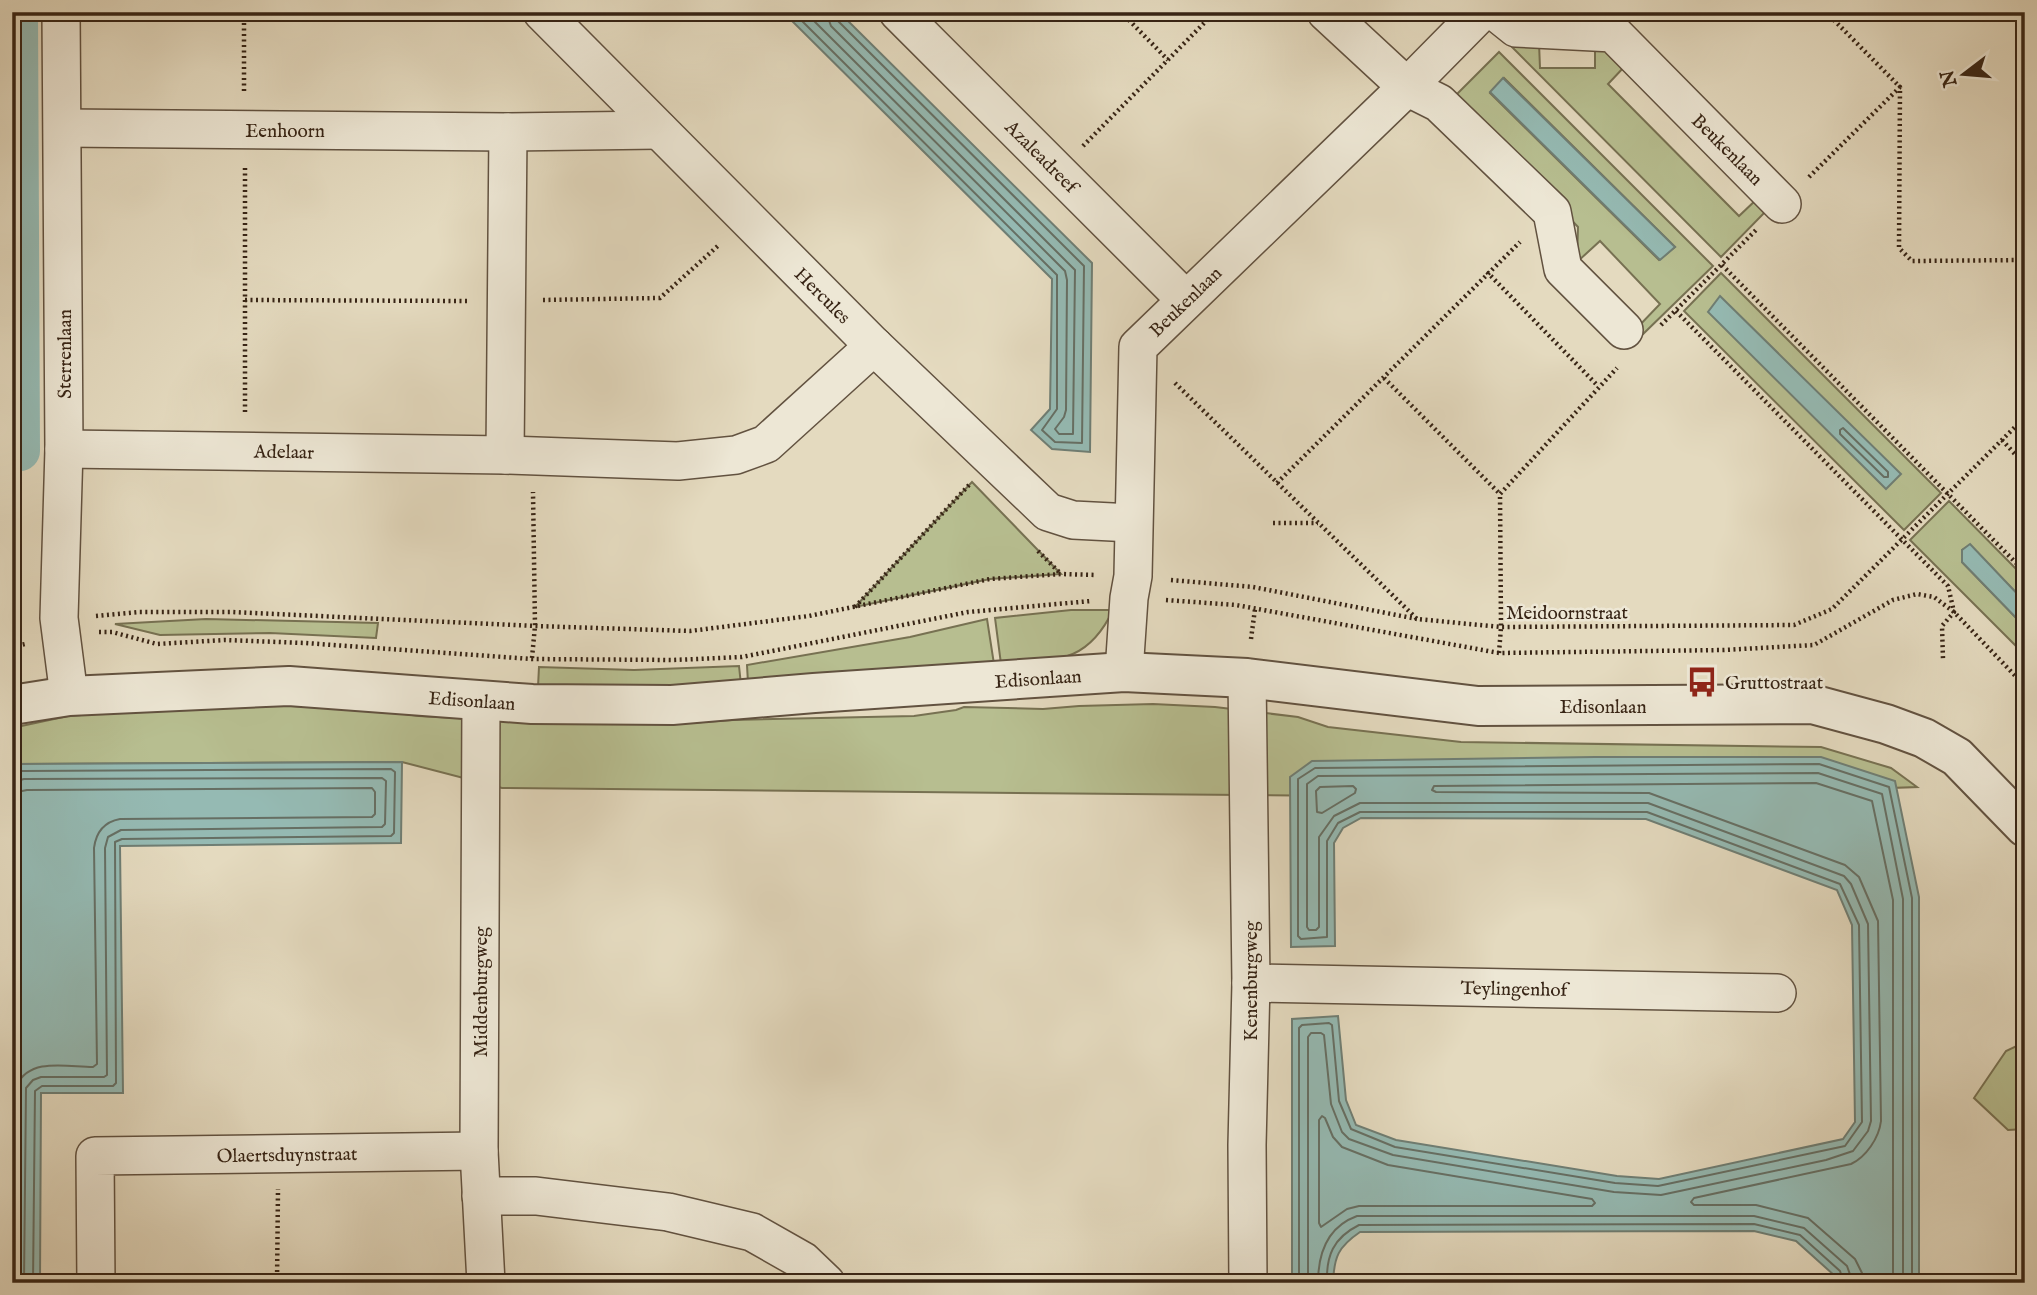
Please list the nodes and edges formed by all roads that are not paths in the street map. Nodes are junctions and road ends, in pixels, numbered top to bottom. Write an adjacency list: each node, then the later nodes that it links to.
1 (61, 12): 8 (street, Sterrenlaan)
2 (542, 12): 9 (street, Hercules)
3 (898, 12): 12 (street, Azaleadreef)
4 (1326, 12): 7 (street)
5 (1481, 12): 7 (street, Beukenlaan)
6 (1496, 12): 11 (street, Beukenlaan)
7 (1407, 88): 12 (street, Beukenlaan); 13 (street)
8 (63, 128): 10 (street, Eenhoorn); 15 (street, Sterrenlaan)
9 (659, 130): 10 (street, Eenhoorn); 14 (street, Hercules)
10 (508, 132): 16 (street)
11 (1782, 204)
12 (1186, 300): 17 (street, Beukenlaan)
13 (1635, 340)
14 (874, 346): 16 (street, Adelaar); 17 (street, Hercules)
15 (64, 449): 16 (street, Adelaar); 20 (street, Sterrenlaan)
16 (519, 456)
17 (1132, 523): 18 (street, Beukenlaan)
18 (1124, 673): 19 (street, Edisonlaan); 21 (street, Edisonlaan)
19 (1247, 678): 23 (street, Edisonlaan); 24 (street, Kenenburgweg)
20 (69, 696): 21 (street, Edisonlaan); 22 (street, Edisonlaan)
21 (481, 701): 26 (street, Middenburgweg)
22 (12, 705)
23 (2025, 827)
24 (1251, 983): 25 (street, Teylingenhof); 31 (street, Kenenburgweg)
25 (1777, 993)
26 (479, 1151): 27 (street, Middenburgweg); 28 (street, Olaertsduynstraat)
27 (481, 1196): 29 (street, Middenburgweg); 30 (street)
28 (96, 1283)
29 (485, 1283)
30 (826, 1283)
31 (1248, 1283)

